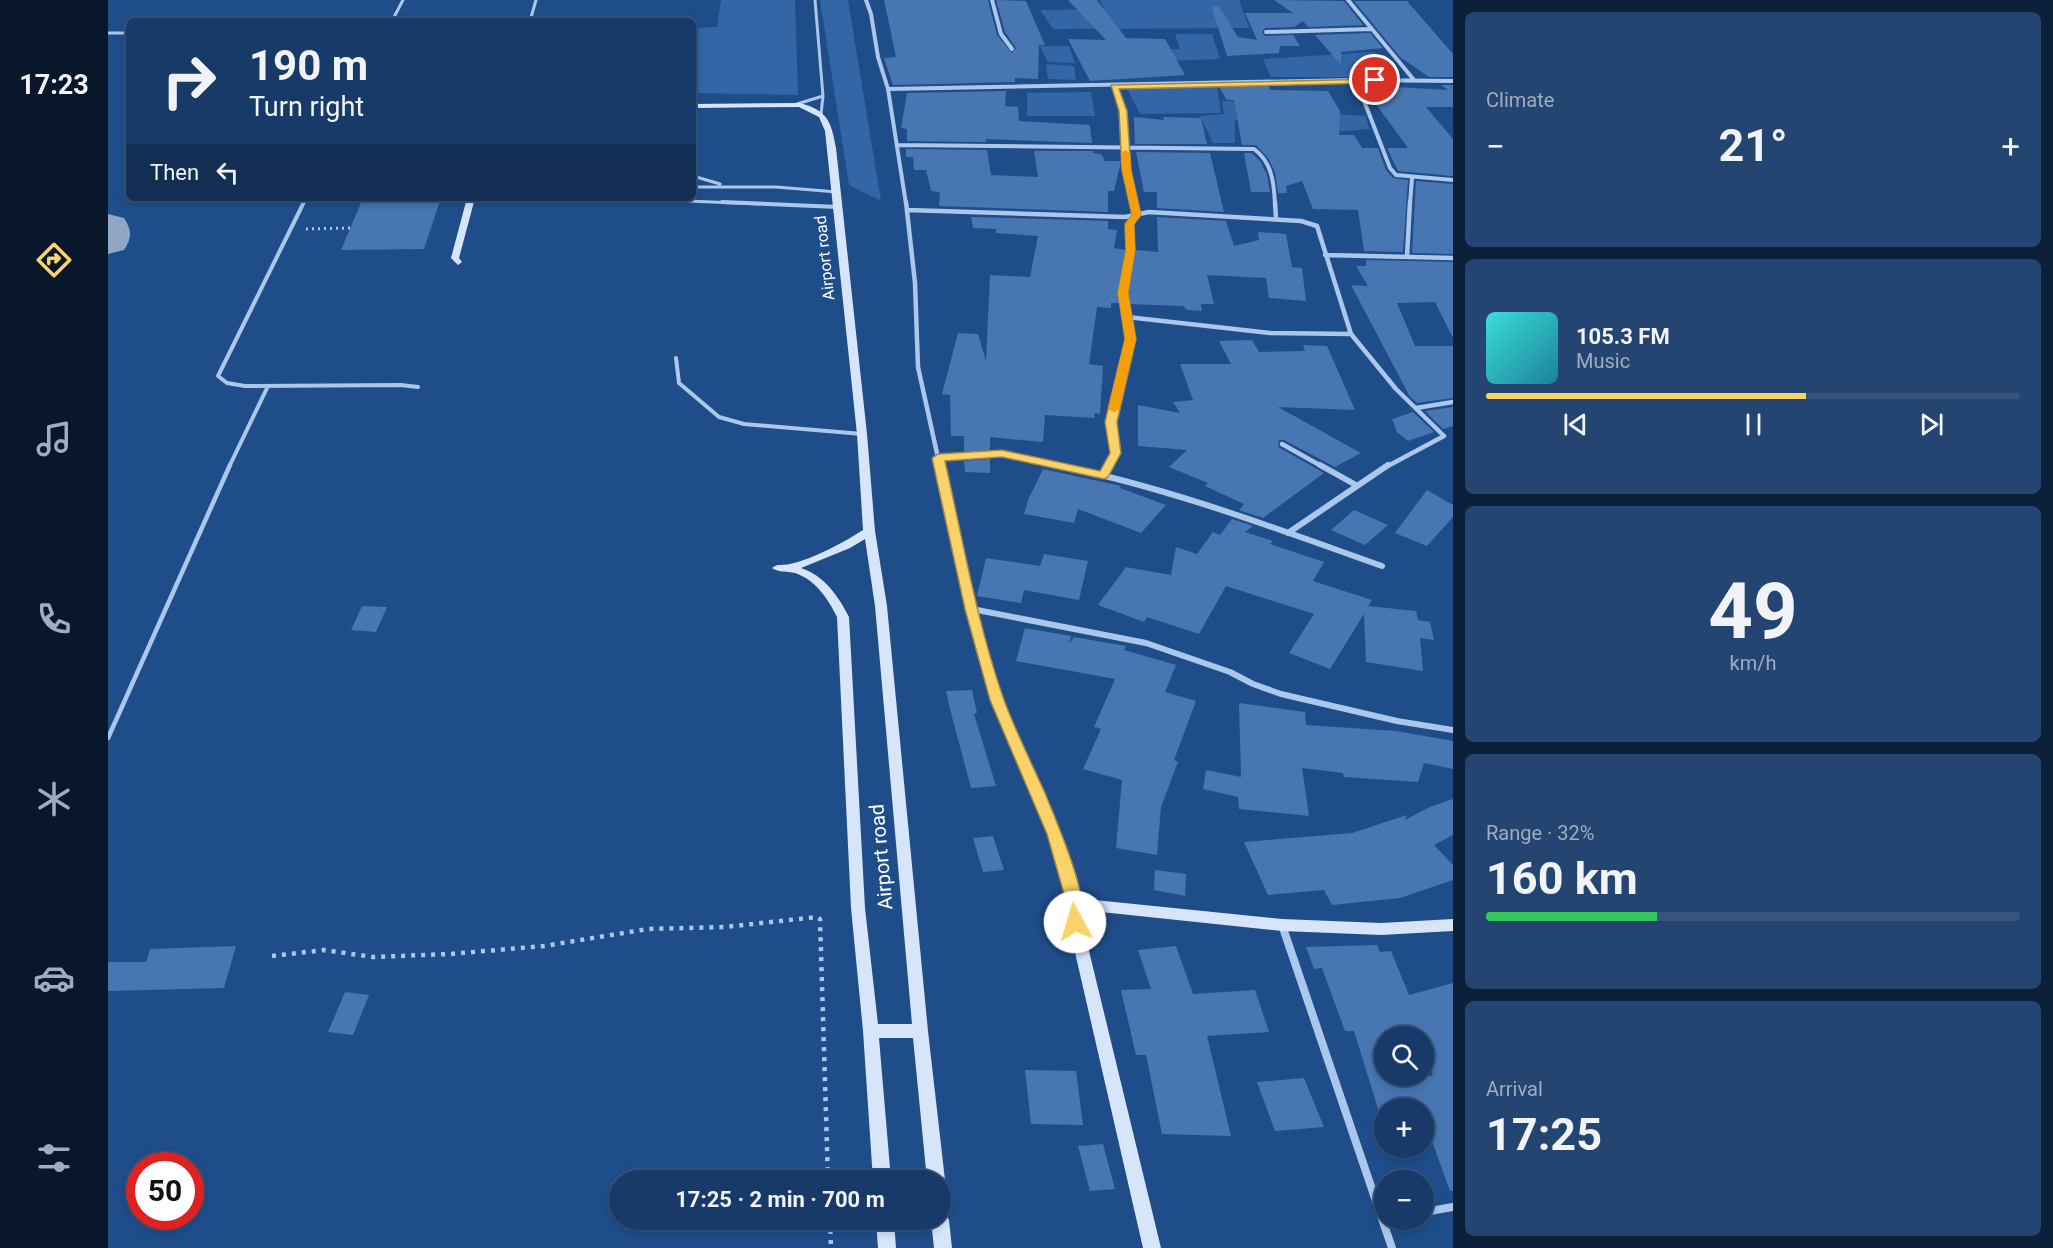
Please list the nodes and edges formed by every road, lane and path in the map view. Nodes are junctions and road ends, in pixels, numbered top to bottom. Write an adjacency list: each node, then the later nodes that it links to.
1 (402, 0): 8 (lane)
2 (536, 0): 9 (lane)
3 (815, 0): 20 (lane)
4 (866, 0): 19 (street)
5 (992, 0): 14 (street)
6 (1348, 0): 7 (street); 10 (street)
7 (1353, 0)
8 (393, 18)
9 (531, 18)
10 (1372, 29): 11 (street); 16 (street)
11 (1266, 32)
12 (108, 33): 13 (lane)
13 (126, 33)
14 (1012, 49)
15 (1356, 80): 16 (street); 18 (street); 27 (street)
16 (1414, 80): 17 (street)
17 (1453, 81)
18 (1114, 86): 19 (street); 25 (street)
19 (888, 89): 24 (street)
20 (823, 96): 21 (lane); 23 (lane)
21 (794, 104): 22 (main road); 23 (main road)
22 (696, 106)
23 (821, 114): 31 (main road, Airport road)
24 (897, 145): 25 (street); 36 (street)
25 (1125, 148): 37 (street); 38 (street)
26 (696, 177): 29 (lane)
27 (1412, 178): 28 (street); 42 (street)
28 (1453, 180)
29 (726, 185): 30 (lane); 31 (lane)
30 (696, 187)
31 (837, 192): 35 (main road, Airport road)
32 (305, 201): 40 (lane)
33 (470, 201): 44 (main road)
34 (690, 201): 35 (lane)
35 (838, 207): 52 (main road, Airport road)
36 (907, 210): 37 (street); 54 (street)
37 (1137, 215): 38 (street); 45 (street)
38 (1276, 219): 41 (street)
39 (350, 228): 40 (path)
40 (291, 229): 48 (lane)
41 (1325, 255): 42 (street); 46 (street)
42 (1407, 256): 43 (street)
43 (1453, 258)
44 (458, 262)
45 (1127, 317): 46 (street); 55 (street)
46 (1351, 334): 51 (street)
47 (676, 358): 52 (lane)
48 (268, 386): 49 (lane); 64 (lane)
49 (417, 387)
50 (1453, 402): 51 (street)
51 (1416, 408): 56 (street)
52 (862, 434): 57 (main road, Airport road)
53 (1282, 444): 56 (street)
54 (938, 458): 55 (street); 62 (street)
55 (1104, 475): 58 (street)
56 (1356, 485): 58 (street)
57 (869, 531): 60 (main road); 70 (main road, Airport road)
58 (1288, 533): 59 (street)
59 (1382, 566)
60 (793, 567): 61 (main road); 69 (main road, Airport road)
61 (777, 568)
62 (972, 609): 63 (street); 65 (street)
63 (1453, 730)
64 (108, 738)
65 (1075, 904): 66 (main road); 84 (main road)
66 (1282, 925): 67 (main road); 74 (street)
67 (1453, 925)
68 (272, 956): 71 (path)
69 (871, 1031): 70 (main road); 72 (main road, Airport road)
70 (920, 1031): 73 (main road, Airport road)
71 (828, 1170)
72 (881, 1170)
73 (935, 1170)
74 (1374, 1192)
75 (1453, 1207): 76 (street)
76 (1434, 1210)
77 (830, 1230): 81 (path)
78 (886, 1230): 82 (main road)
79 (941, 1230): 83 (main road)
80 (1387, 1230): 85 (street)
81 (831, 1248)
82 (887, 1248)
83 (943, 1248)
84 (1152, 1248)
85 (1392, 1248)

